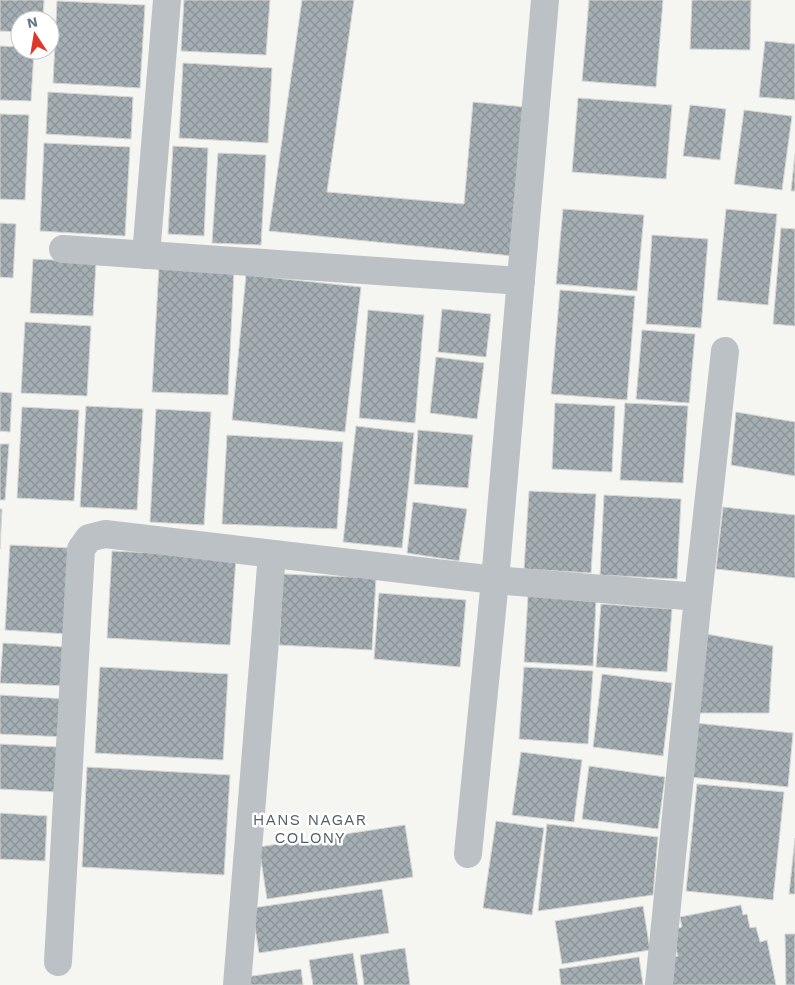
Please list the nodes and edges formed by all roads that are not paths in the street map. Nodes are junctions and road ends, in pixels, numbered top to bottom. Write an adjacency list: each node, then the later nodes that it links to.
1 (167, 0): 4 (street)
2 (545, 0): 5 (street)
3 (64, 249): 4 (street)
4 (146, 255): 5 (street)
5 (521, 281): 8 (street)
6 (725, 350): 9 (street)
7 (272, 554): 8 (street); 11 (street); 12 (street)
8 (495, 580): 9 (street); 10 (street)
9 (698, 597): 13 (street)
10 (468, 854)
11 (58, 962)
12 (238, 985)
13 (659, 985)

